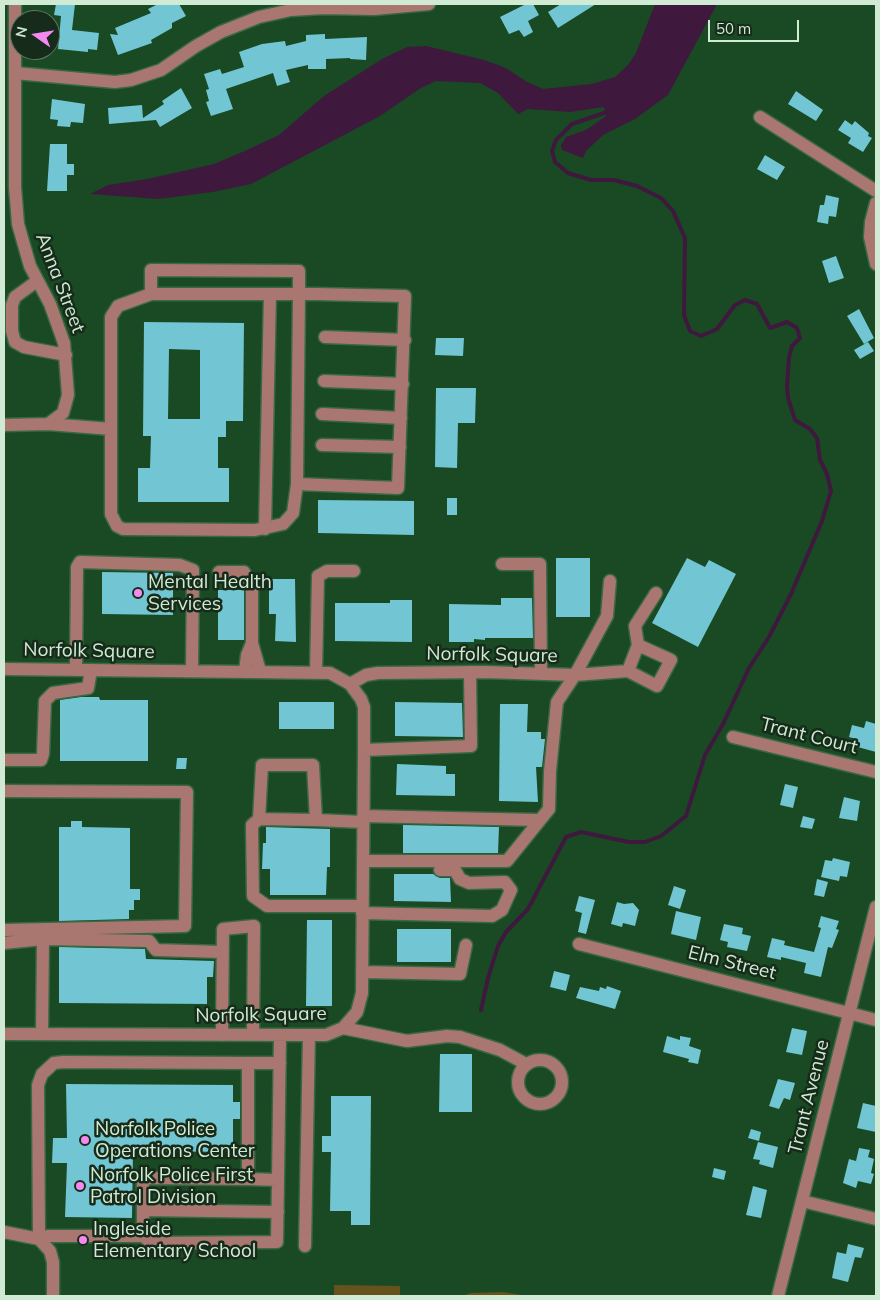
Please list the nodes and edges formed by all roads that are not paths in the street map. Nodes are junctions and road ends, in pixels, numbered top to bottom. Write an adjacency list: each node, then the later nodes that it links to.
1 (15, 4): 3 (street, Anna Street)
2 (429, 4): 3 (street)
3 (15, 73): 8 (street, Anna Street)
4 (760, 117): 5 (street)
5 (876, 191)
6 (876, 203): 7 (street)
7 (876, 264)
8 (38, 281): 14 (street, Anna Street); 14 (street)
9 (152, 294): 10 (street); 11 (street); 21 (street)
10 (270, 294): 11 (street); 25 (street)
11 (299, 294): 13 (street); 24 (street)
12 (325, 337): 13 (street)
13 (404, 340): 16 (street)
14 (66, 355): 19 (street, Anna Street)
15 (324, 381): 16 (street)
16 (403, 384): 18 (street)
17 (322, 414): 18 (street)
18 (401, 418): 23 (street)
19 (48, 424): 20 (street); 21 (street)
20 (4, 425)
21 (111, 429): 25 (street)
22 (322, 445): 23 (street)
23 (400, 447): 24 (street)
24 (297, 484): 25 (street)
25 (265, 529)
26 (502, 564): 42 (street)
27 (354, 571): 39 (street)
28 (219, 572): 31 (street)
29 (610, 581): 43 (street)
30 (656, 593): 32 (street)
31 (252, 643): 37 (street); 38 (street)
32 (638, 646): 41 (street); 41 (street)
33 (4, 669): 34 (street, Norfolk Square)
34 (76, 670): 35 (street, Norfolk Square); 36 (street)
35 (91, 670): 36 (street, Norfolk Square); 47 (street)
36 (192, 671): 37 (street, Norfolk Square)
37 (245, 671): 38 (street, Norfolk Square)
38 (260, 671): 39 (street, Norfolk Square)
39 (316, 672): 44 (street, Norfolk Square)
40 (470, 672): 42 (street, Norfolk Square); 44 (street, Norfolk Square); 46 (street)
41 (628, 672): 43 (street, Norfolk Square)
42 (541, 674): 43 (street, Norfolk Square)
43 (575, 675): 53 (street)
44 (350, 684): 46 (street, Norfolk Square)
45 (733, 737): 48 (street, Trant Court)
46 (364, 750): 51 (street, Norfolk Square)
47 (4, 760)
48 (876, 772)
49 (4, 791): 57 (street)
50 (259, 819): 52 (street); 52 (street); 56 (street)
51 (363, 819): 52 (street); 53 (street); 54 (street, Norfolk Square)
52 (316, 820)
53 (539, 820): 54 (street)
54 (363, 865): 56 (street, Norfolk Square); 56 (street)
55 (876, 907): 64 (street, Trant Avenue)
56 (362, 910): 63 (street, Norfolk Square)
57 (4, 930)
58 (43, 939): 59 (street); 62 (street); 68 (street)
59 (4, 943)
60 (579, 944): 64 (street, Elm Street)
61 (466, 945): 63 (street)
62 (221, 952): 69 (street); 70 (street)
63 (362, 972): 66 (street, Norfolk Square)
64 (850, 1013): 65 (street, Elm Street); 78 (street, Trant Avenue)
65 (876, 1020)
66 (343, 1028): 72 (street, Norfolk Square); 75 (street)
67 (4, 1034): 68 (street, Norfolk Square)
68 (42, 1034): 69 (street, Norfolk Square)
69 (222, 1035): 70 (street, Norfolk Square)
70 (253, 1035): 71 (street, Norfolk Square)
71 (280, 1035): 72 (street, Norfolk Square); 74 (street)
72 (309, 1035): 85 (street)
73 (248, 1063): 74 (street); 76 (street); 84 (street)
74 (280, 1063): 77 (street)
75 (526, 1064)
76 (248, 1179): 77 (street); 79 (street)
77 (278, 1180): 80 (street)
78 (802, 1201): 81 (street); 87 (street, Trant Avenue)
79 (143, 1210): 80 (street); 83 (street)
80 (278, 1212): 83 (street)
81 (876, 1219)
82 (4, 1232): 84 (street)
83 (143, 1236): 84 (street)
84 (40, 1238): 86 (street)
85 (305, 1246)
86 (53, 1296)
87 (778, 1296)

